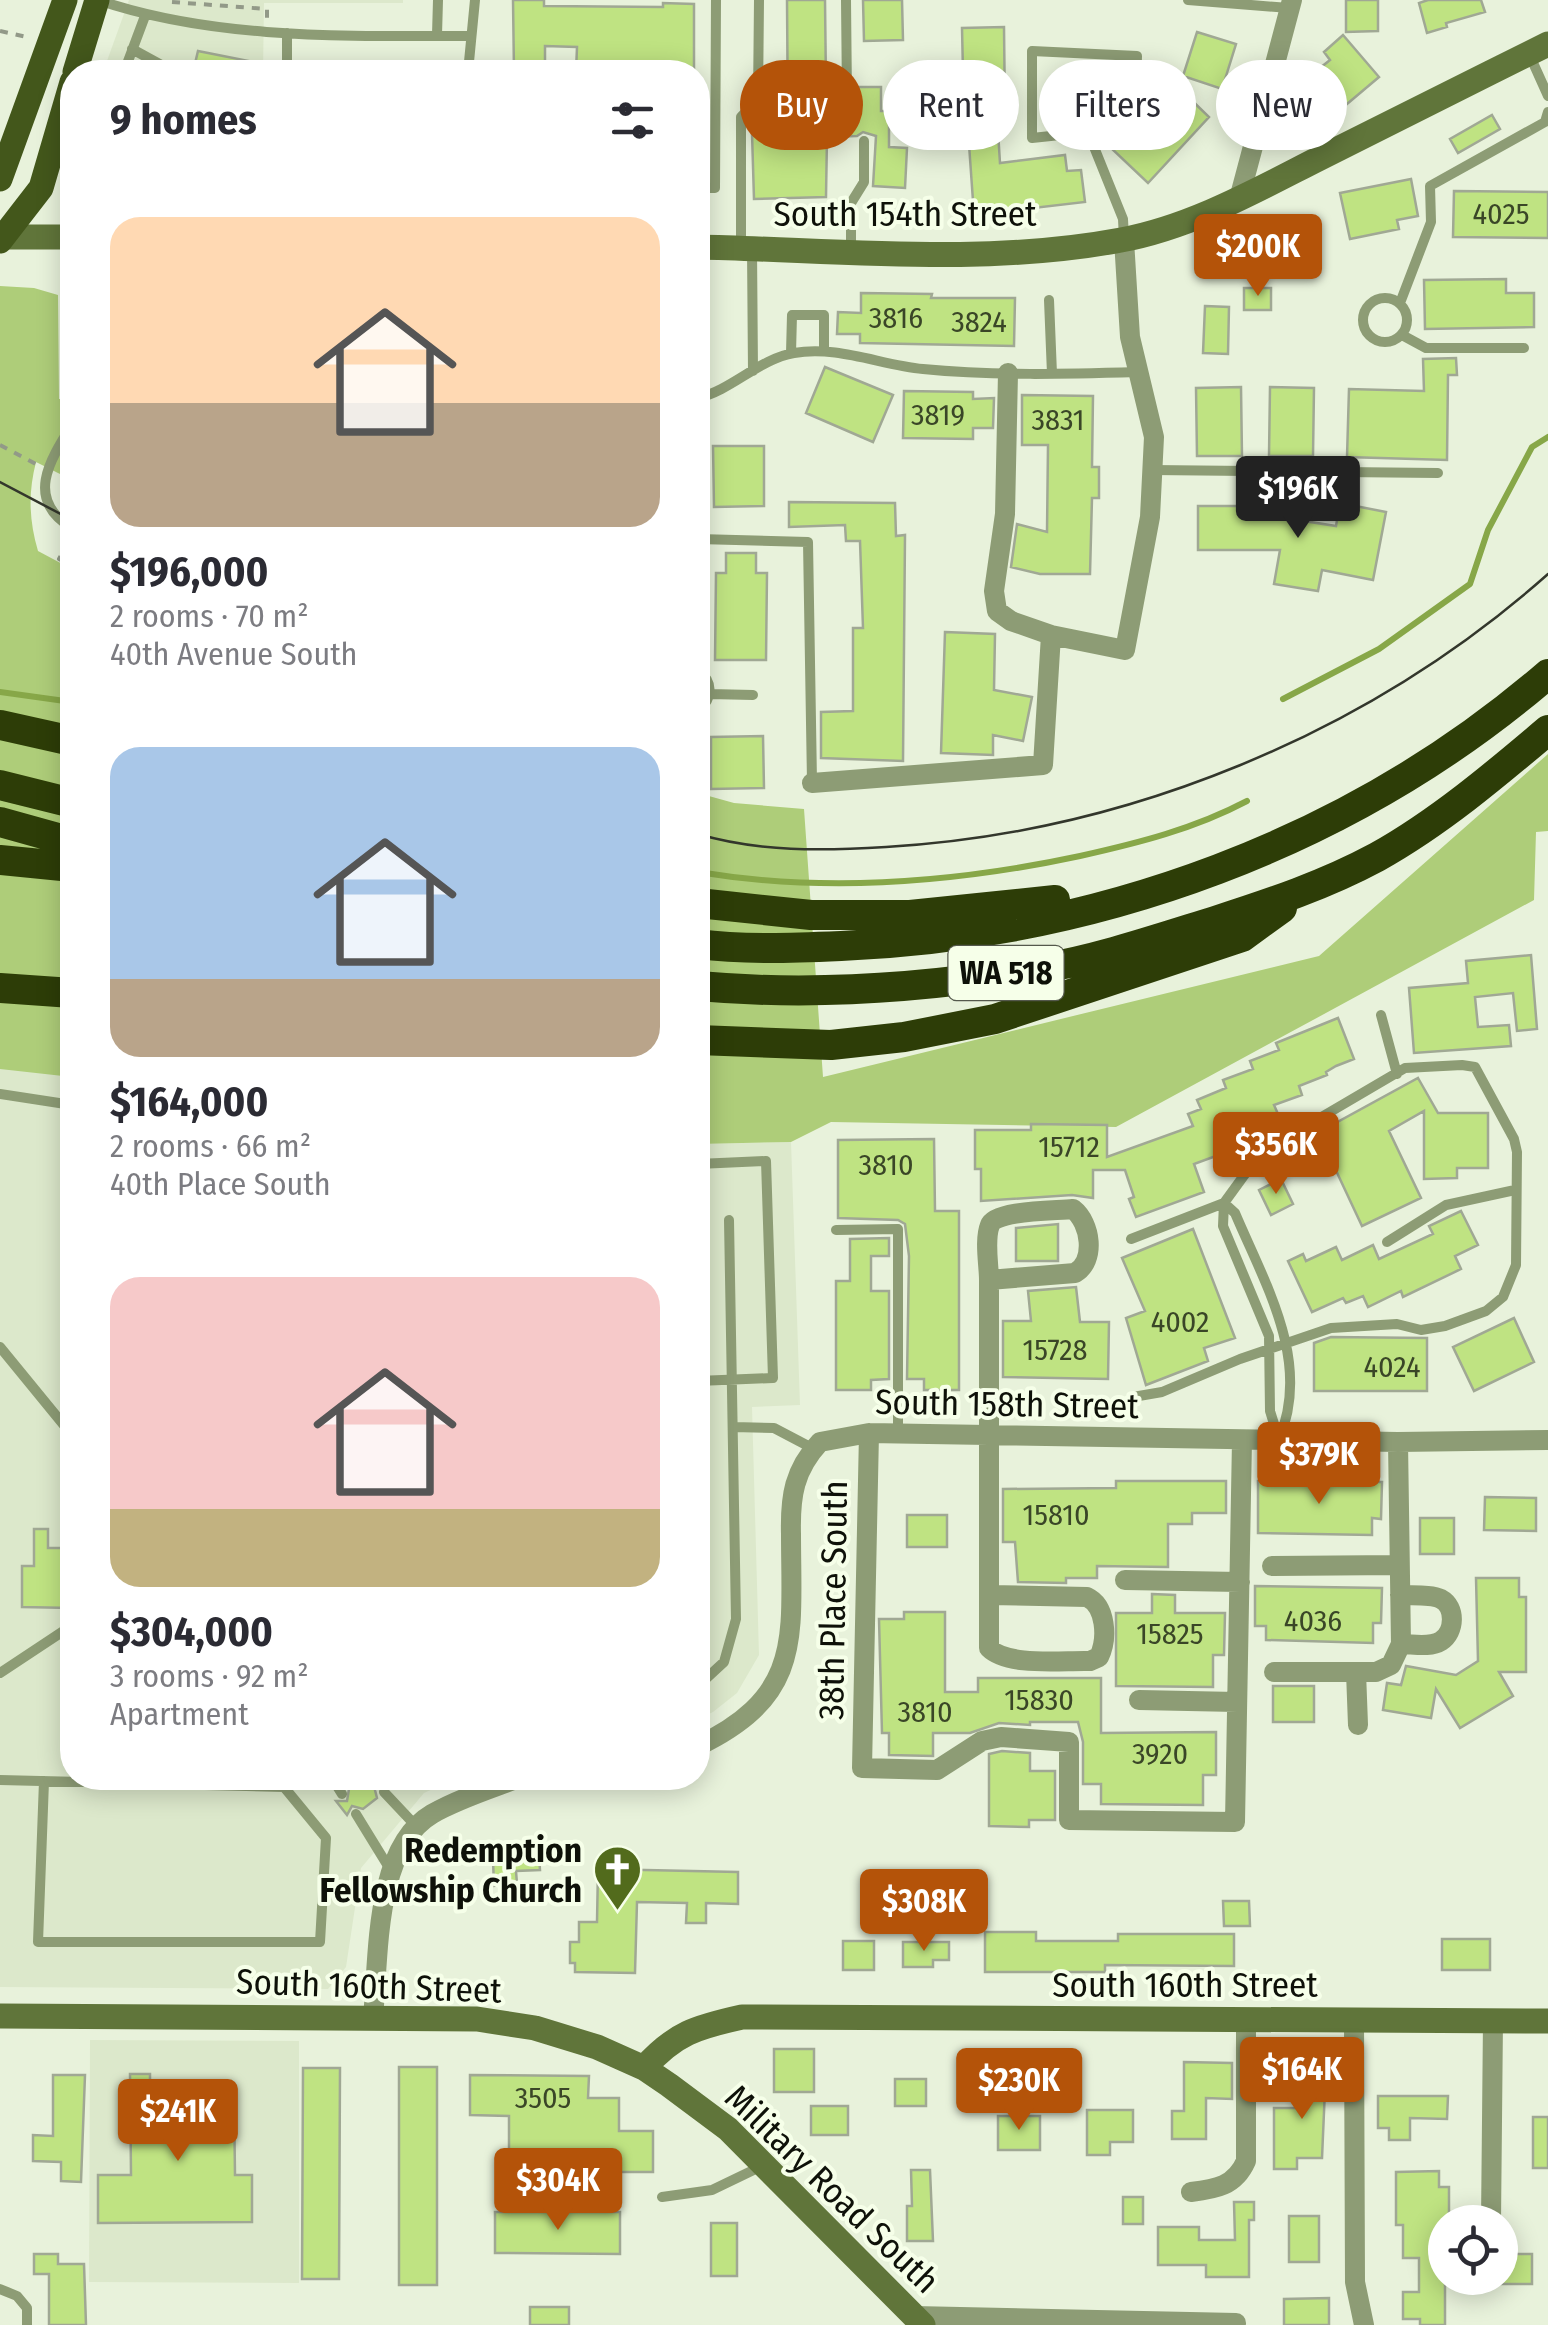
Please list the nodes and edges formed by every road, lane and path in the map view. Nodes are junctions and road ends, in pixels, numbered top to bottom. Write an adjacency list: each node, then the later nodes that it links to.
1 (65, 0): 32 (main road)
2 (97, 0): 11 (lane); 20 (main road)
3 (438, 0): 15 (lane)
4 (475, 0): 16 (lane)
5 (716, 0): 33 (lane)
6 (759, 0): 39 (lane)
7 (846, 0): 25 (lane)
8 (1188, 0): 10 (lane)
9 (166, 2): 12 (path)
10 (1291, 4): 34 (street)
11 (145, 16): 12 (lane); 19 (lane)
12 (267, 30): 14 (lane)
13 (0, 31): 17 (path)
14 (287, 33): 15 (lane); 23 (lane)
15 (437, 35): 16 (lane)
16 (471, 36): 24 (lane)
17 (32, 38)
18 (1539, 48): 26 (lane); 34 (street, South 154th Street)
19 (132, 49): 21 (lane); 22 (lane)
20 (79, 60)
21 (128, 60)
22 (152, 60)
23 (287, 60)
24 (469, 60)
25 (847, 60)
26 (1548, 96)
27 (1548, 112): 42 (lane)
28 (60, 123): 35 (main road)
29 (1088, 132): 29 (lane)
30 (864, 141): 40 (lane)
31 (1095, 150): 37 (lane)
32 (0, 179)
33 (710, 188)
34 (1239, 199): 37 (street, South 154th Street)
35 (0, 235): 36 (street)
36 (60, 237)
37 (1124, 240): 40 (street, South 154th Street); 48 (street)
38 (710, 248): 39 (street, South 154th Street)
39 (747, 248): 40 (street, South 154th Street); 47 (lane)
40 (851, 252)
41 (1049, 300): 50 (lane)
42 (1400, 303): 43 (lane); 43 (lane)
43 (1402, 335): 44 (lane)
44 (1524, 348)
45 (824, 352): 46 (lane); 46 (lane); 49 (lane)
46 (792, 353): 47 (lane)
47 (753, 372): 51 (lane)
48 (1138, 372): 50 (lane); 55 (street)
49 (1008, 373): 50 (lane); 59 (street)
50 (1052, 374)
51 (710, 395)
52 (0, 446): 54 (path)
53 (60, 448): 57 (lane)
54 (37, 465)
55 (1152, 470): 56 (lane); 59 (street)
56 (1438, 472)
57 (60, 520)
58 (710, 539): 66 (lane)
59 (1051, 635): 66 (street)
60 (1548, 674): 73 (highway, WA 518)
61 (710, 694): 62 (lane)
62 (753, 695)
63 (0, 724): 65 (highway)
64 (1548, 730): 74 (highway, WA 518)
65 (60, 738)
66 (812, 784)
67 (0, 785): 68 (highway)
68 (60, 800)
69 (0, 822): 70 (highway)
70 (60, 839)
71 (0, 860): 72 (highway)
72 (60, 866)
73 (1201, 876): 75 (highway); 76 (highway, WA 518)
74 (1305, 892): 77 (highway, WA 518); 81 (highway)
75 (710, 904)
76 (710, 944)
77 (710, 987)
78 (0, 988): 79 (highway)
79 (60, 992)
80 (1381, 1016): 82 (lane)
81 (710, 1040)
82 (1397, 1074): 86 (lane); 87 (lane)
83 (0, 1094): 84 (lane)
84 (60, 1103)
85 (710, 1163): 97 (lane)
86 (1515, 1190): 91 (lane); 93 (lane)
87 (1224, 1202): 90 (lane); 93 (lane); 95 (lane)
88 (730, 1220): 97 (lane)
89 (836, 1230): 102 (lane)
90 (1130, 1240)
91 (1387, 1242)
92 (989, 1280): 92 (street); 103 (street)
93 (1287, 1344): 95 (lane); 105 (lane)
94 (0, 1347): 99 (lane)
95 (1269, 1350): 98 (lane); 105 (lane)
96 (710, 1380): 97 (lane)
97 (732, 1380): 100 (lane)
98 (1133, 1397)
99 (60, 1420)
100 (733, 1426): 108 (lane); 120 (lane)
101 (869, 1433): 102 (street, South 158th Street); 108 (street, South 158th Street); 122 (street, 38th Place South)
102 (898, 1433): 103 (street, South 158th Street)
103 (989, 1435): 104 (street, South 158th Street); 113 (street)
104 (1242, 1440): 105 (street, South 158th Street); 112 (street)
105 (1279, 1440): 107 (street, South 158th Street)
106 (1548, 1440): 107 (street, South 158th Street)
107 (1398, 1442): 109 (street)
108 (814, 1449): 124 (street)
109 (1399, 1565): 110 (street); 114 (street)
110 (1272, 1566)
111 (1125, 1580): 112 (street)
112 (1240, 1582): 122 (street)
113 (989, 1595): 113 (street)
114 (1400, 1595): 116 (street); 116 (street)
115 (60, 1633): 119 (lane)
116 (1400, 1644): 118 (street)
117 (1274, 1672): 118 (street)
118 (1356, 1672): 123 (street)
119 (0, 1673)
120 (710, 1675)
121 (1138, 1700): 122 (street)
122 (1238, 1702)
123 (1358, 1725)
124 (710, 1739)
125 (0, 1780): 126 (lane)
126 (44, 1781): 127 (lane); 128 (lane)
127 (60, 1781)
128 (287, 1790)
129 (340, 1790): 132 (lane)
130 (489, 1790): 134 (street)
131 (384, 1792): 134 (lane)
132 (342, 1794)
133 (356, 1814): 135 (lane)
134 (416, 1826): 135 (street)
135 (391, 1871): 137 (street)
136 (0, 2016): 137 (street, South 160th Street)
137 (373, 2017): 142 (street, South 160th Street)
138 (1246, 2020): 139 (street, South 160th Street); 142 (street, South 160th Street); 144 (street)
139 (1354, 2020): 140 (street, South 160th Street); 151 (street)
140 (1492, 2020): 141 (street, South 160th Street); 146 (street)
141 (1548, 2020)
142 (644, 2068): 143 (street, Military Road South)
143 (765, 2164): 145 (lane); 148 (street, Military Road South)
144 (1192, 2192)
145 (662, 2197)
146 (1491, 2205)
147 (0, 2289): 150 (lane)
148 (918, 2320): 149 (street)
149 (1236, 2323)
150 (27, 2325)
151 (1364, 2325)

